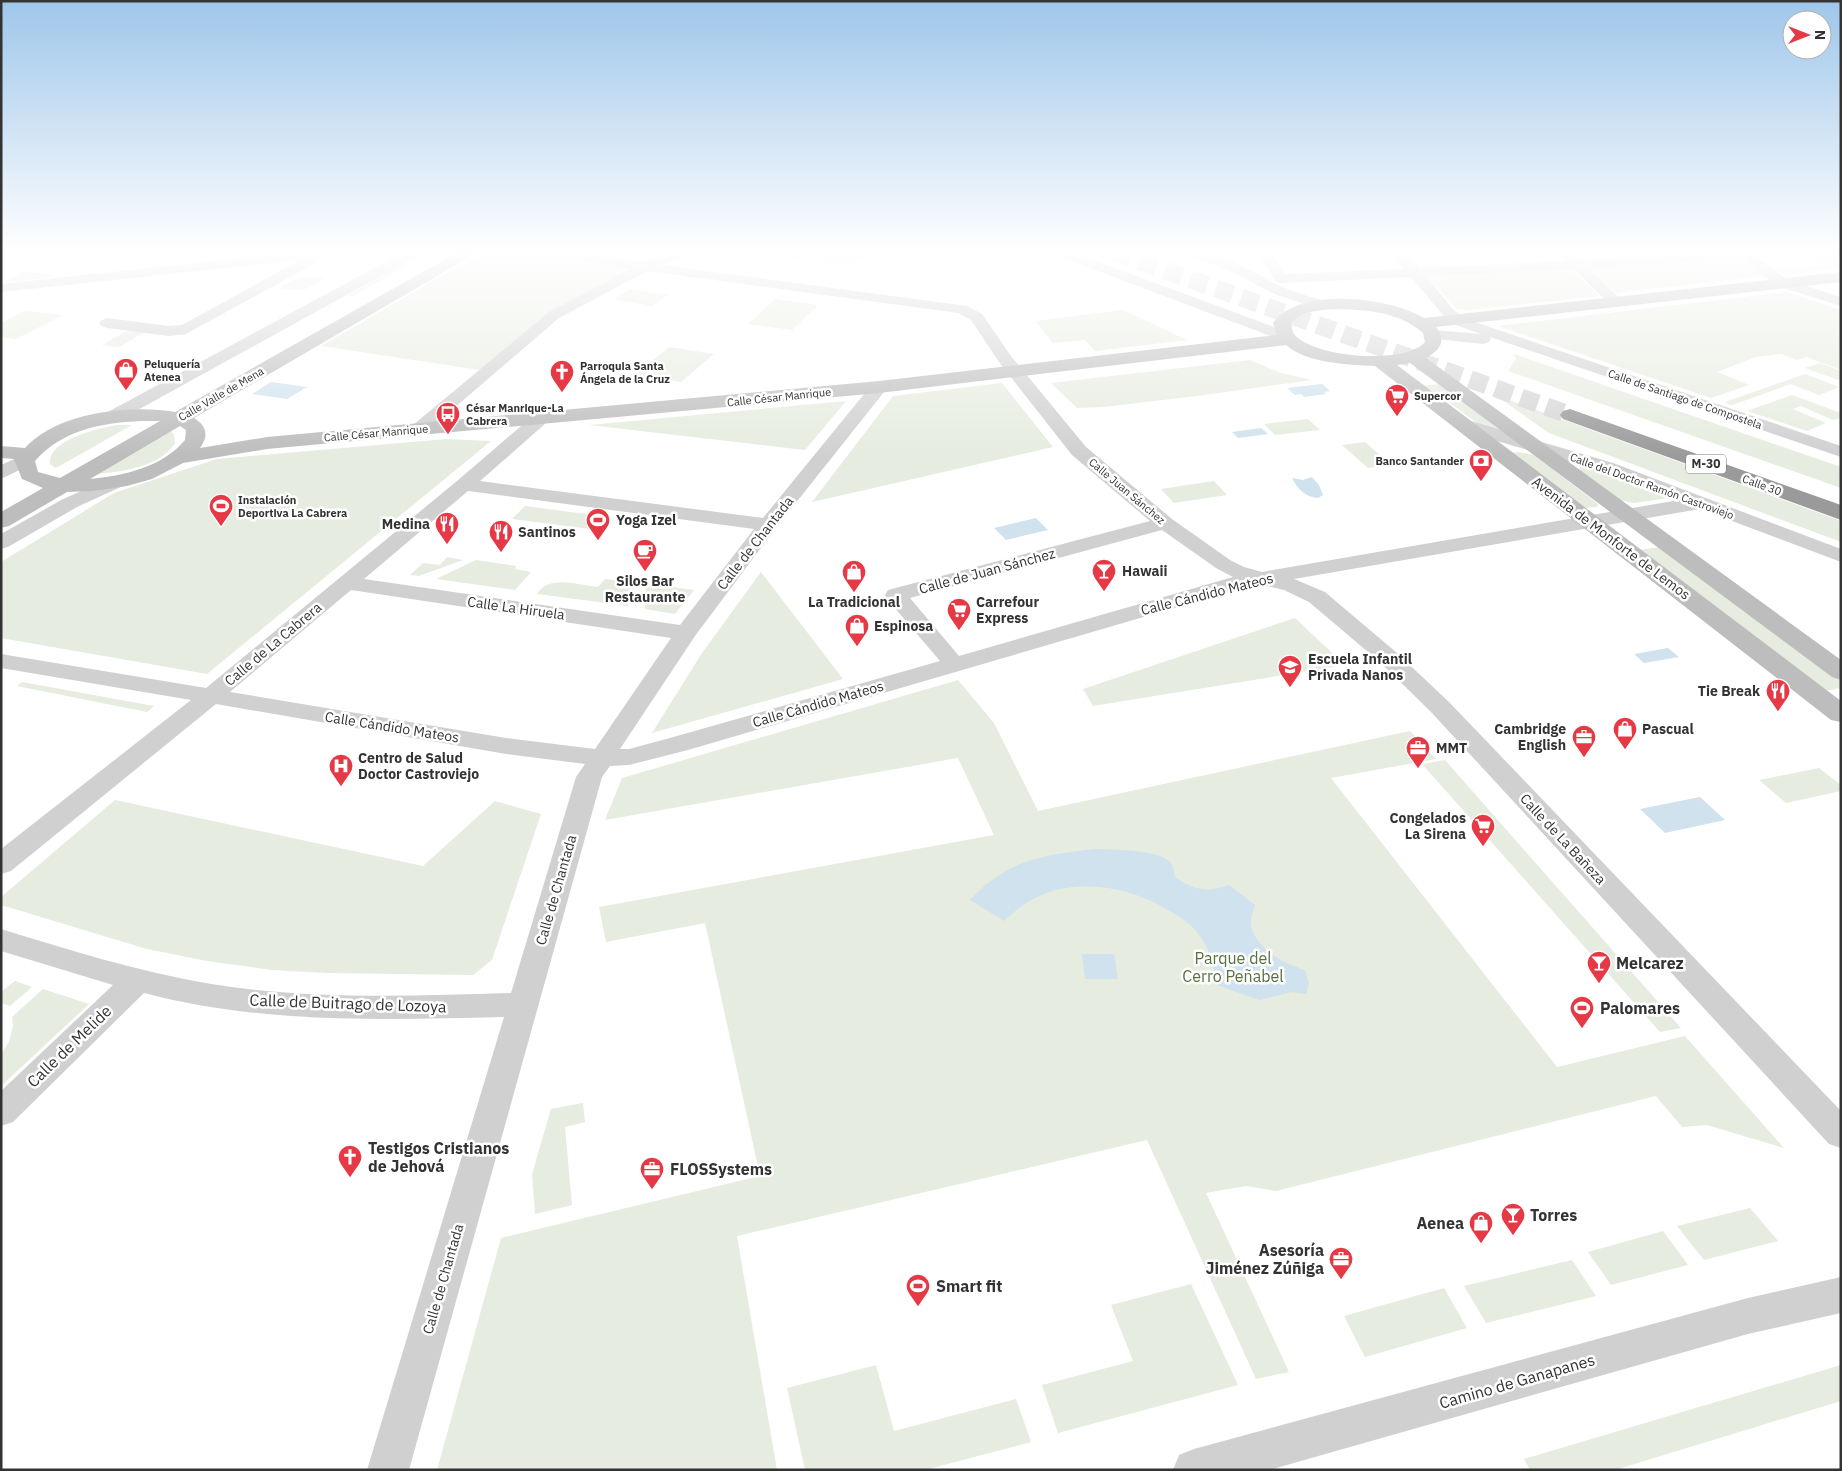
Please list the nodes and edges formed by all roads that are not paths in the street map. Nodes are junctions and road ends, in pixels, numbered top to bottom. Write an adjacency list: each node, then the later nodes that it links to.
1 (202, 321): 13 (street)
2 (288, 321): 23 (street)
3 (334, 321): 22 (street, Calle Valle de Mena)
4 (344, 321): 22 (street, Calle Valle de Mena)
5 (547, 321): 26 (street)
6 (979, 321): 20 (street, Calle Juan Sánchez)
7 (1238, 321): 17 (street)
8 (1243, 321): 15 (street)
9 (1285, 321): 15 (street)
10 (1413, 321): 14 (street)
11 (1456, 321): 14 (street)
12 (1460, 321): 16 (street, Calle de Santiago de Compostela)
13 (107, 323)
14 (1427, 329): 16 (street, Calle de Santiago de Compostela); 18 (street)
15 (1289, 338): 17 (street, Calle César Manrique); 19 (street)
16 (1530, 346): 33 (street, Calle de Santiago de Compostela)
17 (1227, 347): 20 (street, Calle César Manrique)
18 (1413, 357): 19 (street); 30 (street, Avenida de Monforte de Lemos)
19 (1381, 362): 25 (street, Avenida de Monforte de Lemos)
20 (1017, 372): 21 (street, Calle César Manrique); 48 (street, Calle Juan Sánchez)
21 (879, 387): 24 (street, Calle César Manrique); 49 (street, Calle de Chantada)
22 (170, 417): 23 (street); 27 (street); 37 (street, Calle Valle de Mena); 40 (street, Calle Valle de Mena)
23 (110, 418): 28 (street)
24 (540, 418): 26 (street, Calle César Manrique); 39 (street, Calle de La Cabrera)
25 (1461, 423): 30 (street, Calle del Doctor Ramón Castroviejo); 47 (street, Avenida de Monforte de Lemos)
26 (418, 429): 29 (street, Calle César Manrique)
27 (197, 434): 29 (street, Calle César Manrique); 34 (street)
28 (54, 435): 31 (street); 35 (street)
29 (267, 443): 34 (street, Calle César Manrique)
30 (1529, 443): 42 (street, Calle del Doctor Ramón Castroviejo); 45 (street, Avenida de Monforte de Lemos)
31 (1, 446)
32 (1, 452): 35 (street)
33 (1841, 452)
34 (179, 458): 38 (street)
35 (25, 460): 36 (street); 37 (street)
36 (1, 473)
37 (42, 482): 40 (street); 43 (street, Calle Valle de Mena)
38 (116, 482): 40 (street); 50 (street)
39 (464, 485): 49 (street); 53 (street, Calle de La Cabrera)
40 (63, 486): 46 (street, Calle Valle de Mena)
41 (1841, 496): 44 (highway, Calle 30 / M-30)
42 (1699, 503): 45 (street, Calle Cándido Mateos); 51 (street, Calle del Doctor Ramón Castroviejo)
43 (1, 504)
44 (1841, 513)
45 (1626, 514): 47 (street, Calle Cándido Mateos); 57 (street, Avenida de Monforte de Lemos)
46 (1, 521)
47 (1589, 521): 52 (street, Calle Cándido Mateos); 59 (street, Avenida de Monforte de Lemos)
48 (1166, 523): 52 (street, Calle Juan Sánchez); 56 (street, Calle de Juan Sánchez)
49 (768, 525): 54 (street, Calle de Chantada)
50 (1, 543)
51 (1841, 556)
52 (1261, 578): 56 (street, Calle Cándido Mateos); 66 (street, Calle de La Bañeza)
53 (346, 583): 54 (street, Calle La Hiruela); 58 (street, Calle de La Cabrera)
54 (686, 633): 60 (street, Calle de Chantada)
55 (6, 665): 58 (street, Calle Cándido Mateos)
56 (956, 665): 60 (street, Calle Cándido Mateos)
57 (1841, 672)
58 (211, 695): 60 (street, Calle Cándido Mateos); 61 (street, Calle de La Cabrera)
59 (1841, 714)
60 (600, 758): 64 (street, Calle de Chantada)
61 (1, 864)
62 (1, 940): 63 (street, Calle de Buitrago de Lozoya)
63 (137, 981): 64 (street, Calle de Buitrago de Lozoya); 65 (street, Calle de Melide)
64 (522, 1004): 68 (street, Calle de Chantada)
65 (1, 1112)
66 (1841, 1134)
67 (1841, 1295): 69 (street, Camino de Ganapanes)
68 (388, 1470)
69 (1194, 1470)

